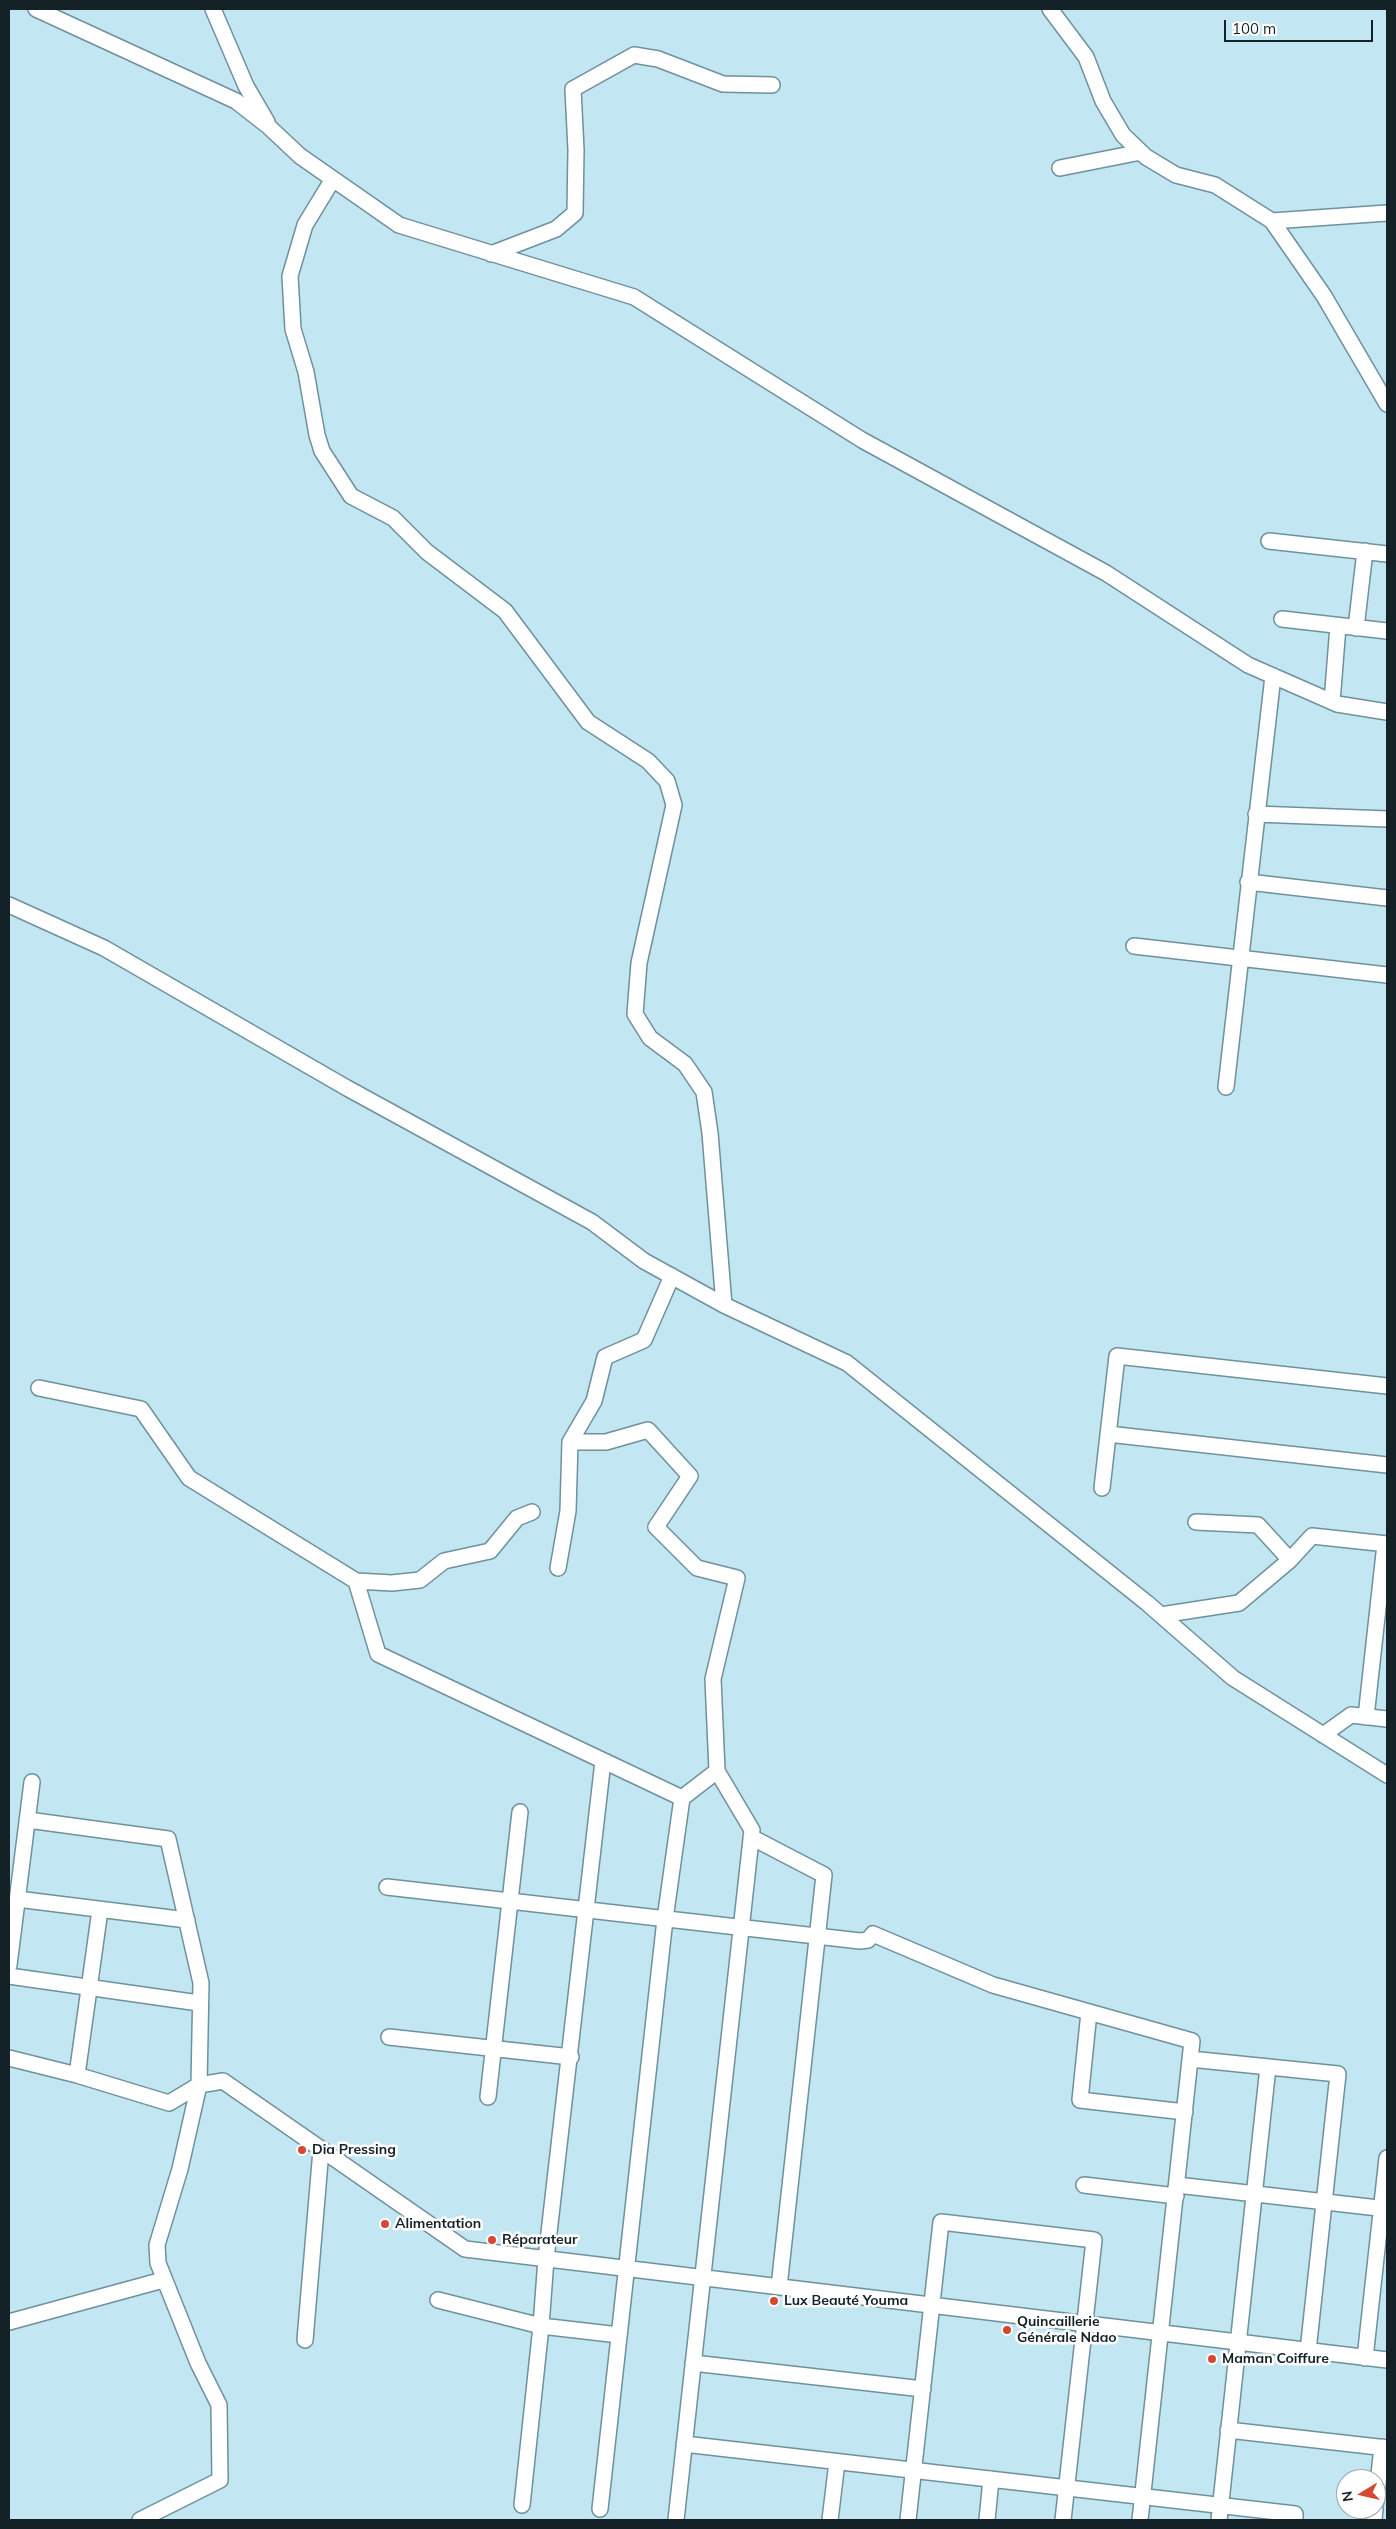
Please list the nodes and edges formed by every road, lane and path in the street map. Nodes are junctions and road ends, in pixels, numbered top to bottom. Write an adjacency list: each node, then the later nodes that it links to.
1 (36, 9): 5 (street)
2 (213, 9): 5 (street)
3 (1051, 9): 6 (street)
4 (772, 85): 11 (street)
5 (268, 126): 8 (street)
6 (1141, 152): 7 (street); 10 (street)
7 (1060, 168)
8 (333, 179): 11 (street); 33 (street)
9 (1385, 211): 10 (street)
10 (1272, 221): 12 (street)
11 (491, 254): 20 (street)
12 (1387, 404)
13 (1269, 541): 14 (street)
14 (1365, 551): 15 (street); 18 (street)
15 (1387, 554)
16 (1282, 619): 17 (street)
17 (1338, 626): 18 (street); 21 (street)
18 (1356, 628): 19 (street)
19 (1387, 631)
20 (1273, 676): 21 (street); 23 (street)
21 (1332, 702): 22 (street)
22 (1387, 712)
23 (1256, 814): 24 (street); 25 (street)
24 (1387, 819)
25 (1248, 882): 26 (street); 29 (street)
26 (1387, 898)
27 (9, 905): 32 (street)
28 (1134, 946): 29 (street)
29 (1240, 958): 30 (street); 31 (street)
30 (1387, 975)
31 (1226, 1087)
32 (672, 1276): 33 (street); 37 (street)
33 (724, 1305): 46 (street)
34 (1387, 1386): 36 (street)
35 (39, 1388): 45 (street)
36 (1108, 1434): 38 (street); 39 (street)
37 (570, 1442): 44 (street); 51 (street)
38 (1387, 1465)
39 (1102, 1488)
40 (532, 1512): 45 (street)
41 (1196, 1522): 43 (street)
42 (1386, 1544): 43 (street); 47 (street)
43 (1290, 1560): 46 (street)
44 (558, 1568)
45 (356, 1581): 50 (street)
46 (1161, 1615): 49 (street)
47 (1366, 1717): 48 (street); 49 (street)
48 (1387, 1719)
49 (1323, 1735): 52 (street)
50 (603, 1761): 54 (street); 62 (street)
51 (717, 1771): 54 (street); 57 (street)
52 (1387, 1775)
53 (32, 1782): 56 (street)
54 (682, 1798): 63 (street)
55 (520, 1812): 60 (street)
56 (28, 1820): 59 (street); 64 (street)
57 (751, 1837): 65 (street); 66 (street)
58 (387, 1887): 60 (street)
59 (17, 1900): 61 (street); 67 (street)
60 (510, 1901): 62 (street); 73 (street)
61 (100, 1910): 64 (street); 69 (street)
62 (587, 1910): 63 (street); 74 (street)
63 (665, 1919): 65 (street); 90 (street)
64 (187, 1920): 70 (street)
65 (741, 1927): 66 (street); 91 (street)
66 (818, 1936): 71 (street); 93 (street)
67 (9, 1965)
68 (9, 1976): 69 (street)
69 (89, 1987): 70 (street); 78 (street)
70 (200, 2003): 79 (street)
71 (1089, 2012): 76 (street); 81 (street)
72 (389, 2037): 73 (street)
73 (494, 2048): 74 (street); 80 (street)
74 (571, 2057): 89 (street)
75 (9, 2058): 78 (street)
76 (1190, 2059): 77 (street); 81 (street)
77 (1268, 2067): 86 (street); 87 (street)
78 (77, 2075): 79 (street)
79 (199, 2085): 82 (street); 92 (street)
80 (488, 2097)
81 (1185, 2112): 85 (street)
82 (321, 2150): 89 (street); 101 (street)
83 (1387, 2158): 88 (street)
84 (1084, 2185): 85 (street)
85 (1176, 2190): 86 (street); 99 (street)
86 (1254, 2194): 87 (street); 102 (street)
87 (1324, 2202): 88 (street); 103 (street)
88 (1384, 2208): 104 (street)
89 (546, 2259): 90 (street); 98 (street)
90 (626, 2269): 91 (street); 100 (street)
91 (702, 2278): 93 (street); 106 (street)
92 (163, 2280): 96 (street); 120 (street)
93 (779, 2287): 95 (street)
94 (438, 2300): 98 (street)
95 (932, 2306): 97 (street); 97 (street); 107 (street)
96 (9, 2322)
97 (1085, 2324): 99 (street); 115 (street)
98 (541, 2326): 100 (street); 117 (street)
99 (1160, 2333): 102 (street); 116 (street)
100 (619, 2334): 118 (street)
101 (305, 2340)
102 (1238, 2342): 103 (street); 108 (street)
103 (1308, 2351): 104 (street)
104 (1365, 2358): 105 (street)
105 (1387, 2360)
106 (693, 2363): 107 (street); 109 (street)
107 (923, 2389): 113 (street)
108 (1228, 2430): 110 (street); 119 (street)
109 (684, 2444): 111 (street); 121 (street)
110 (1385, 2448): 112 (street)
111 (837, 2462): 113 (street); 122 (street)
112 (1382, 2469)
113 (914, 2470): 114 (street); 123 (street)
114 (991, 2479): 115 (street); 124 (street)
115 (1067, 2488): 116 (street); 125 (street)
116 (1142, 2496): 119 (street); 126 (street)
117 (522, 2505)
118 (600, 2509)
119 (1219, 2513): 127 (street)
120 (140, 2520)
121 (676, 2520)
122 (830, 2520)
123 (908, 2520)
124 (987, 2520)
125 (1063, 2520)
126 (1140, 2520)
127 (1295, 2520)

